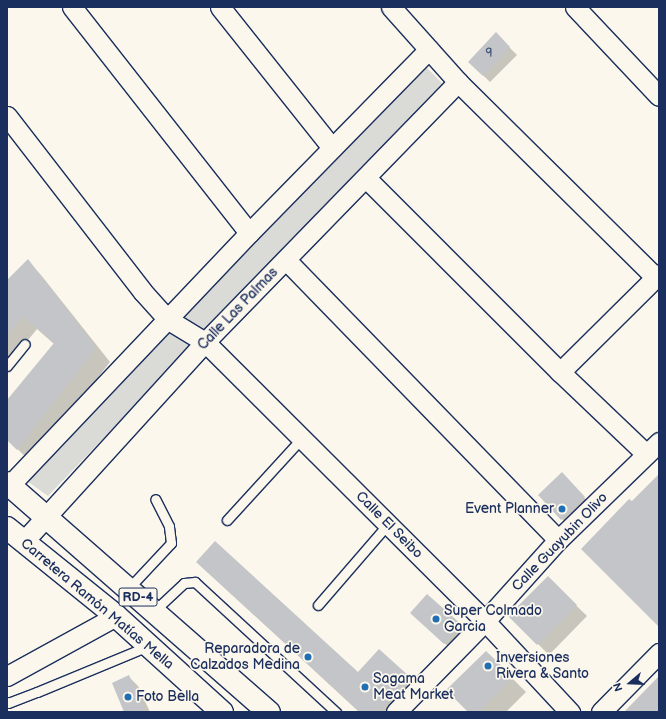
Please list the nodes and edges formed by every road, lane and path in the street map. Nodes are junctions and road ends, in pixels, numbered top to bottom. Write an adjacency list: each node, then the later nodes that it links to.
1 (72, 7): 11 (street)
2 (220, 7): 9 (street)
3 (391, 7): 5 (street)
4 (575, 7): 7 (street)
5 (429, 49): 6 (street); 9 (street)
6 (458, 82): 10 (street, Calle Las Palmas); 13 (street)
7 (659, 96)
8 (7, 116): 14 (street, Calle El Seibo)
9 (332, 148): 11 (street)
10 (366, 178): 12 (street, Calle Las Palmas); 18 (street)
11 (249, 233): 14 (street)
12 (286, 260): 15 (street, Calle Las Palmas); 27 (street)
13 (657, 275): 18 (street)
14 (167, 319): 15 (street, Calle El Seibo); 21 (street)
15 (205, 342): 19 (street, Calle El Seibo); 23 (street, Calle Las Palmas)
16 (24, 344): 17 (lane)
17 (7, 366)
18 (560, 372): 20 (street)
19 (302, 438): 24 (lane); 25 (street, Calle El Seibo)
20 (653, 448): 27 (street, Calle Guayubin Olivo)
21 (8, 485): 23 (main road, RD-4)
22 (155, 499): 29 (lane)
23 (46, 517): 28 (street, Calle Las Palmas); 29 (main road, RD-4)
24 (227, 520)
25 (388, 524): 30 (lane); 33 (street, Calle El Seibo)
26 (7, 528): 28 (main road, Carretera Ramón Matías Mella / RD-4)
27 (558, 540): 33 (street, Calle Guayubin Olivo)
28 (23, 542): 32 (main road, Carretera Ramón Matías Mella / RD-4)
29 (128, 589): 31 (main road, RD-4)
30 (318, 605)
31 (154, 611): 39 (main road, RD-4); 40 (lane)
32 (116, 616): 34 (main road, Carretera Ramón Matías Mella / RD-4); 36 (street)
33 (485, 621): 41 (street, Calle Guayubin Olivo); 42 (street, Calle El Seibo)
34 (149, 646): 37 (lane); 38 (main road, Carretera Ramón Matías Mella / RD-4)
35 (659, 653): 43 (street)
36 (7, 676)
37 (7, 703)
38 (222, 712)
39 (269, 712)
40 (336, 712)
41 (396, 712)
42 (570, 712)
43 (601, 712)

